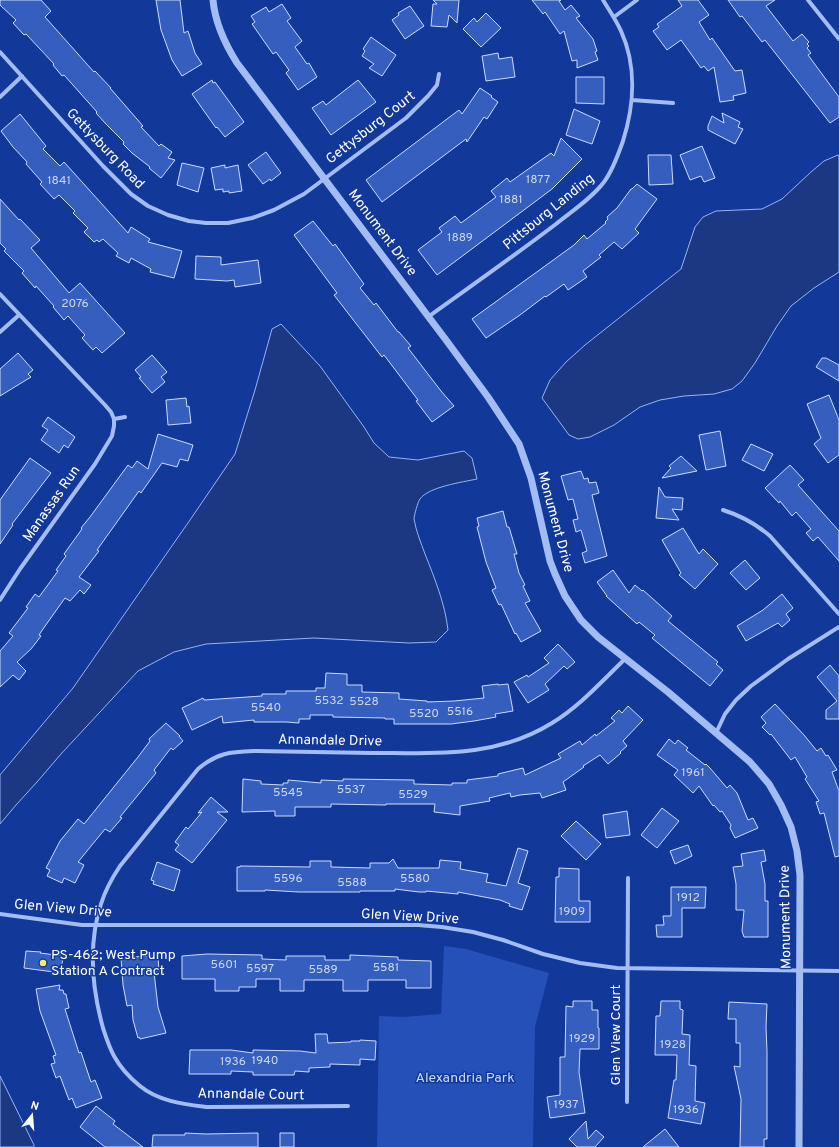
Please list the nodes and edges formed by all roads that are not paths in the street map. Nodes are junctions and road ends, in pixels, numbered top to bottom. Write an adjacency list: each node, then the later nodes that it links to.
1 (213, 0): 13 (street, Monument Drive)
2 (603, 0): 5 (street, Pittsburg Landing)
3 (637, 0): 5 (street)
4 (808, 0): 6 (street)
5 (614, 17): 11 (street, Pittsburg Landing)
6 (839, 39)
7 (0, 52): 9 (street, Gettysburg Road)
8 (439, 74): 13 (street, Gettysburg Court)
9 (22, 76): 10 (street); 13 (street, Gettysburg Road)
10 (0, 96)
11 (632, 100): 12 (street); 16 (street, Pittsburg Landing)
12 (673, 103)
13 (325, 178): 16 (street, Monument Drive)
14 (0, 294): 15 (street)
15 (19, 315): 17 (street); 19 (street)
16 (428, 317): 24 (street, Monument Drive)
17 (0, 332)
18 (125, 417): 19 (street)
19 (114, 419): 21 (street, Manassas Run)
20 (723, 510): 22 (street)
21 (0, 600)
22 (839, 614)
23 (839, 627): 25 (street)
24 (625, 659): 25 (street, Monument Drive); 28 (street, Annandale Drive)
25 (716, 733): 30 (street, Monument Drive)
26 (628, 878): 29 (street, Glen View Court)
27 (0, 914): 28 (street, Glen View Drive)
28 (96, 925): 29 (street, Glen View Drive); 33 (street, Annandale Court)
29 (627, 969): 30 (street, Glen View Drive); 32 (street, Glen View Court)
30 (800, 971): 31 (street, Glen View Drive); 34 (street, Monument Drive)
31 (839, 971)
32 (627, 1102)
33 (348, 1106)
34 (799, 1147)

